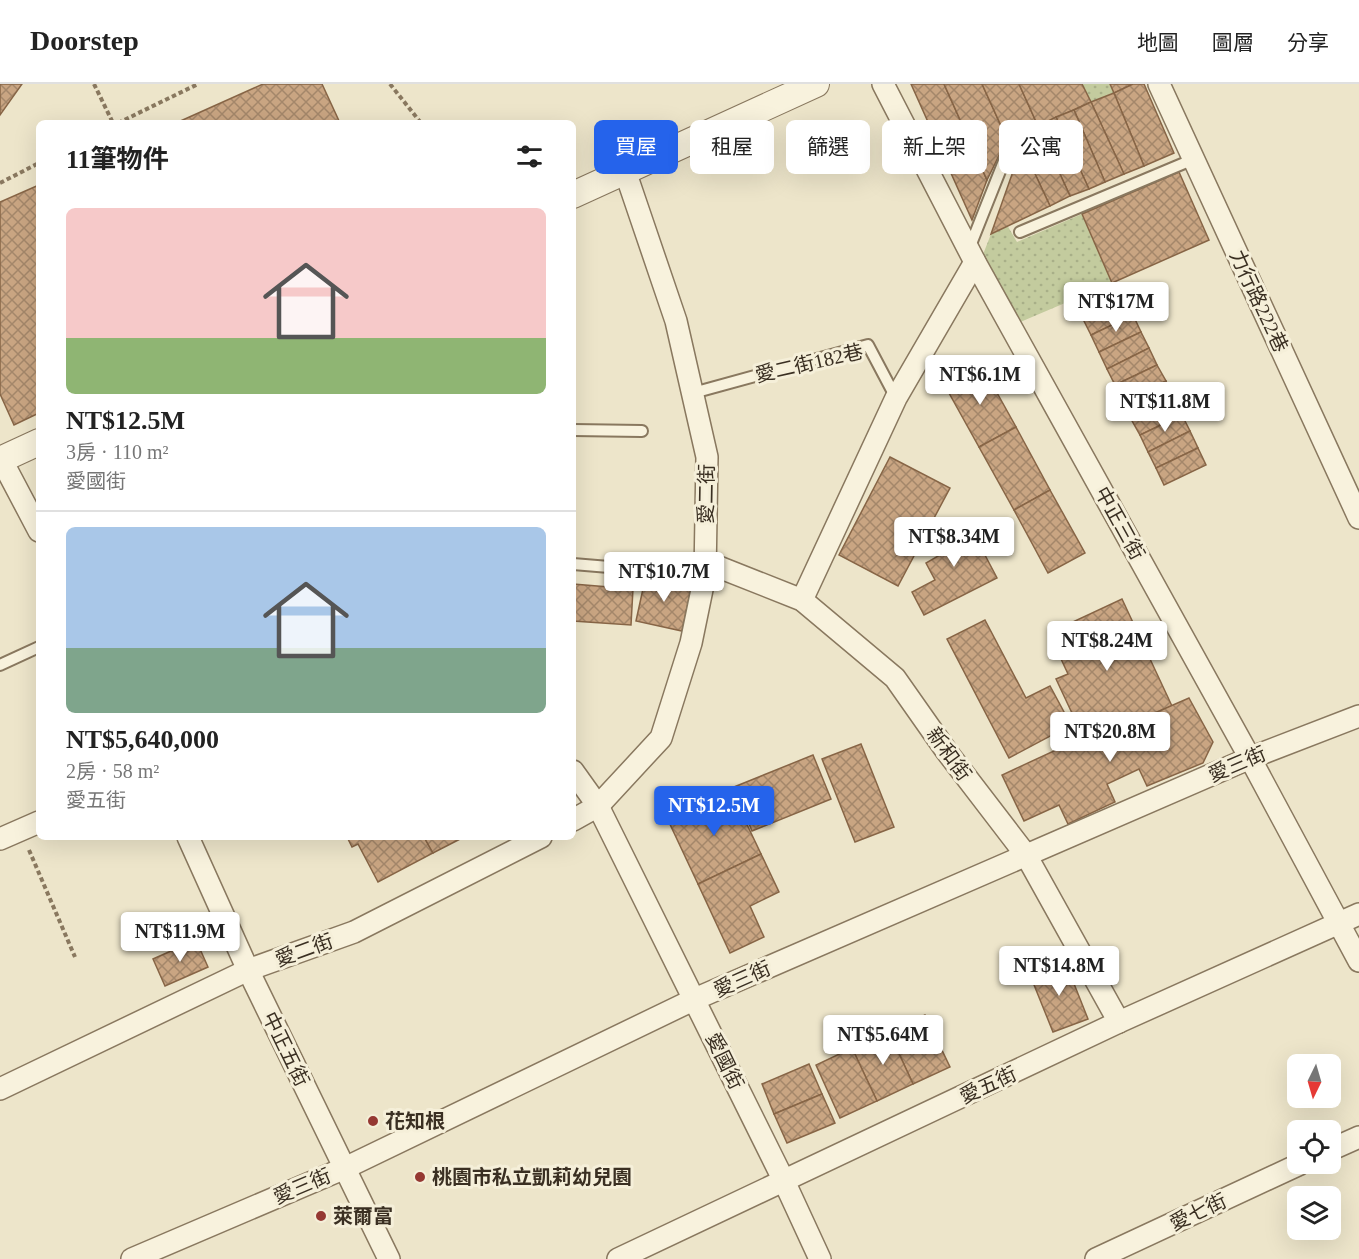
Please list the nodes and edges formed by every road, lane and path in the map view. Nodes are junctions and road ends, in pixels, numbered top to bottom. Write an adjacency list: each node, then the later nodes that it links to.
1 (94, 84): 7 (path)
2 (198, 84): 8 (path)
3 (390, 84): 9 (path)
4 (816, 84): 10 (street)
5 (883, 84): 19 (street, 中正三街)
6 (1159, 84): 11 (street, 力行路222巷)
7 (114, 120)
8 (122, 120)
9 (419, 120)
10 (678, 147)
11 (1194, 159): 18 (lane); 26 (street, 力行路222巷)
12 (36, 165): 16 (path)
13 (618, 174): 17 (street)
14 (626, 174): 20 (street, 愛二街)
15 (1000, 174): 19 (lane)
16 (0, 183)
17 (576, 194)
18 (1020, 232)
19 (972, 256): 21 (street); 34 (street, 中正三街)
20 (693, 393): 21 (lane, 愛二街182巷); 29 (street, 愛二街)
21 (896, 398): 30 (street)
22 (576, 430): 23 (lane)
23 (642, 431)
24 (36, 443): 25 (street)
25 (0, 459): 27 (street)
26 (1359, 518)
27 (36, 525)
28 (576, 564): 29 (lane)
29 (705, 568): 30 (street, 新和街); 36 (street, 愛二街)
30 (802, 600): 42 (street, 新和街)
31 (36, 648): 32 (lane)
32 (0, 664)
33 (1359, 716): 34 (street, 愛三街)
34 (1250, 758): 42 (street, 愛三街); 44 (street, 中正三街)
35 (576, 775): 36 (street, 愛國街)
36 (598, 806): 37 (street, 愛二街); 48 (street, 愛國街)
37 (576, 818)
38 (30, 826): 39 (street); 45 (path)
39 (0, 839)
40 (189, 840): 47 (street, 中正五街)
41 (535, 840): 47 (street, 愛二街)
42 (1026, 855): 48 (street, 愛三街); 49 (street, 新和街)
43 (1359, 914): 44 (street, 愛五街)
44 (1339, 923): 46 (street, 中正三街); 49 (street, 愛五街)
45 (75, 957)
46 (1359, 961)
47 (248, 970): 50 (street, 愛二街); 53 (street, 中正五街)
48 (695, 999): 53 (street, 愛三街); 55 (street, 愛國街)
49 (1119, 1022): 55 (street, 愛五街)
50 (0, 1089)
51 (1359, 1137): 52 (street)
52 (1341, 1145)
53 (345, 1168): 56 (street, 愛三街); 57 (street, 中正五街)
54 (1287, 1170): 60 (street, 愛七街)
55 (784, 1181): 58 (street, 愛五街); 59 (street, 愛國街)
56 (132, 1259)
57 (389, 1259)
58 (618, 1259)
59 (820, 1259)
60 (1096, 1259)

